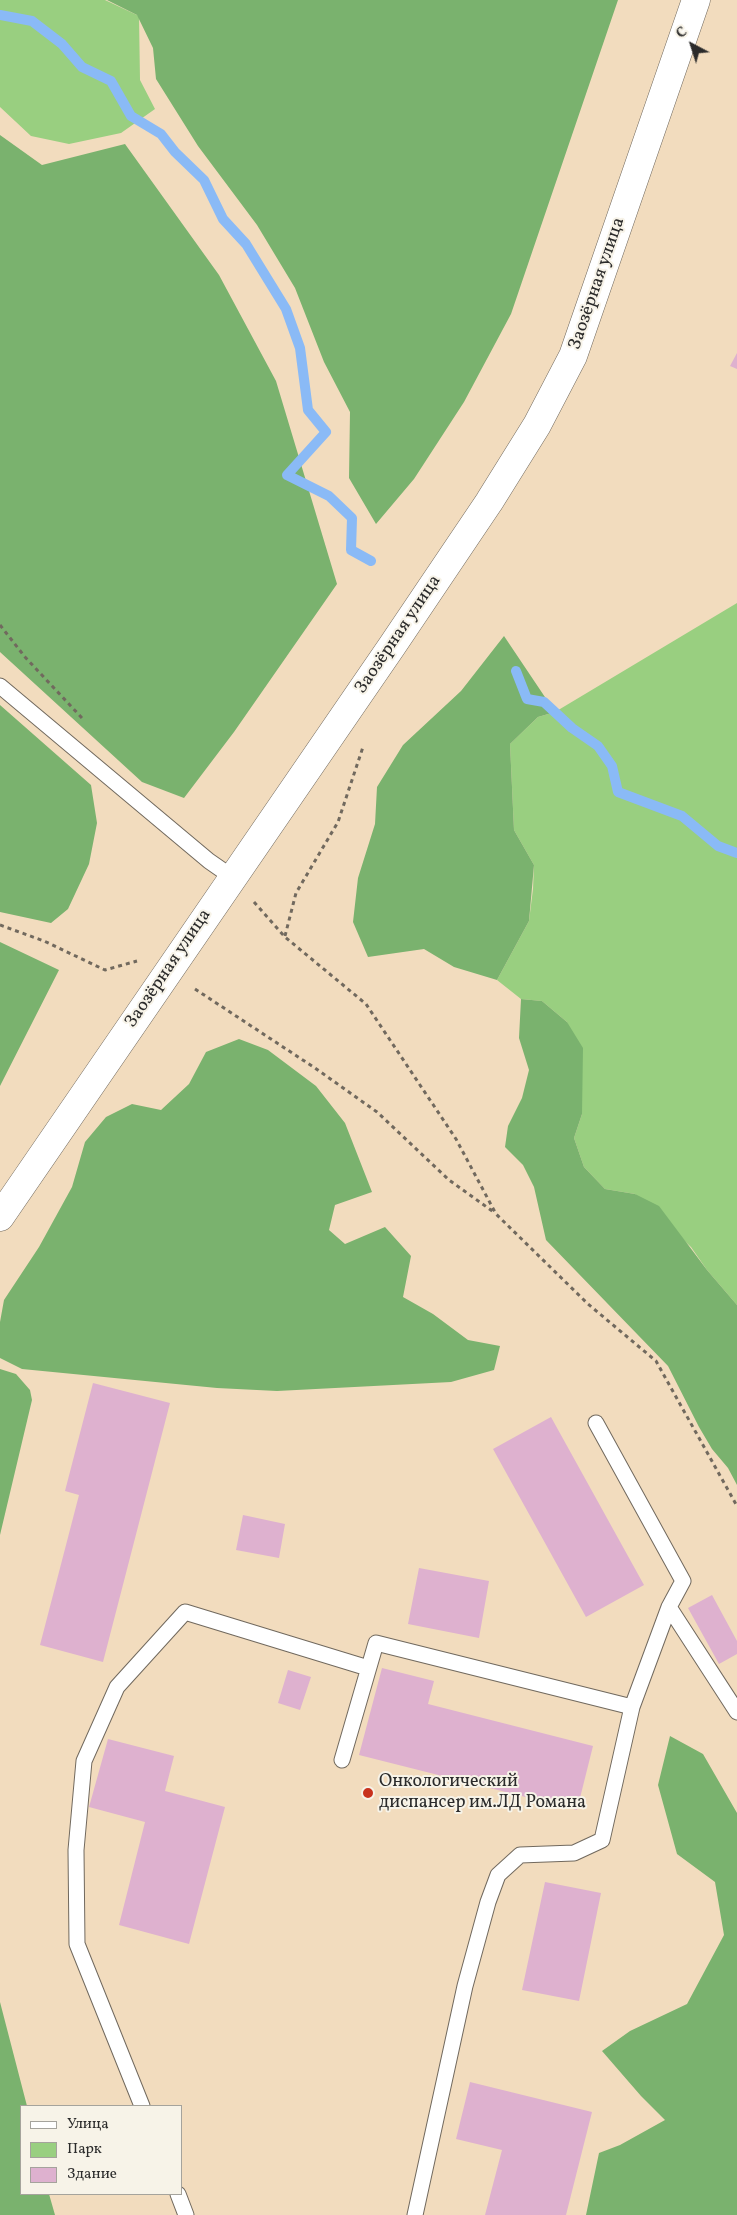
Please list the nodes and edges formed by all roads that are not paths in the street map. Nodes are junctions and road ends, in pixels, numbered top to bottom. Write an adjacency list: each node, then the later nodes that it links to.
1 (696, 0): 3 (street, Заозёрная улица)
2 (0, 686): 3 (lane)
3 (232, 877): 4 (street, Заозёрная улица)
4 (0, 1217)
5 (596, 1424): 6 (lane)
6 (668, 1608): 8 (lane); 9 (lane)
7 (368, 1668): 8 (lane); 10 (lane); 11 (lane)
8 (632, 1706): 14 (lane)
9 (737, 1712)
10 (342, 1760)
11 (142, 2105)
12 (178, 2195): 13 (lane)
13 (186, 2215)
14 (414, 2215)

